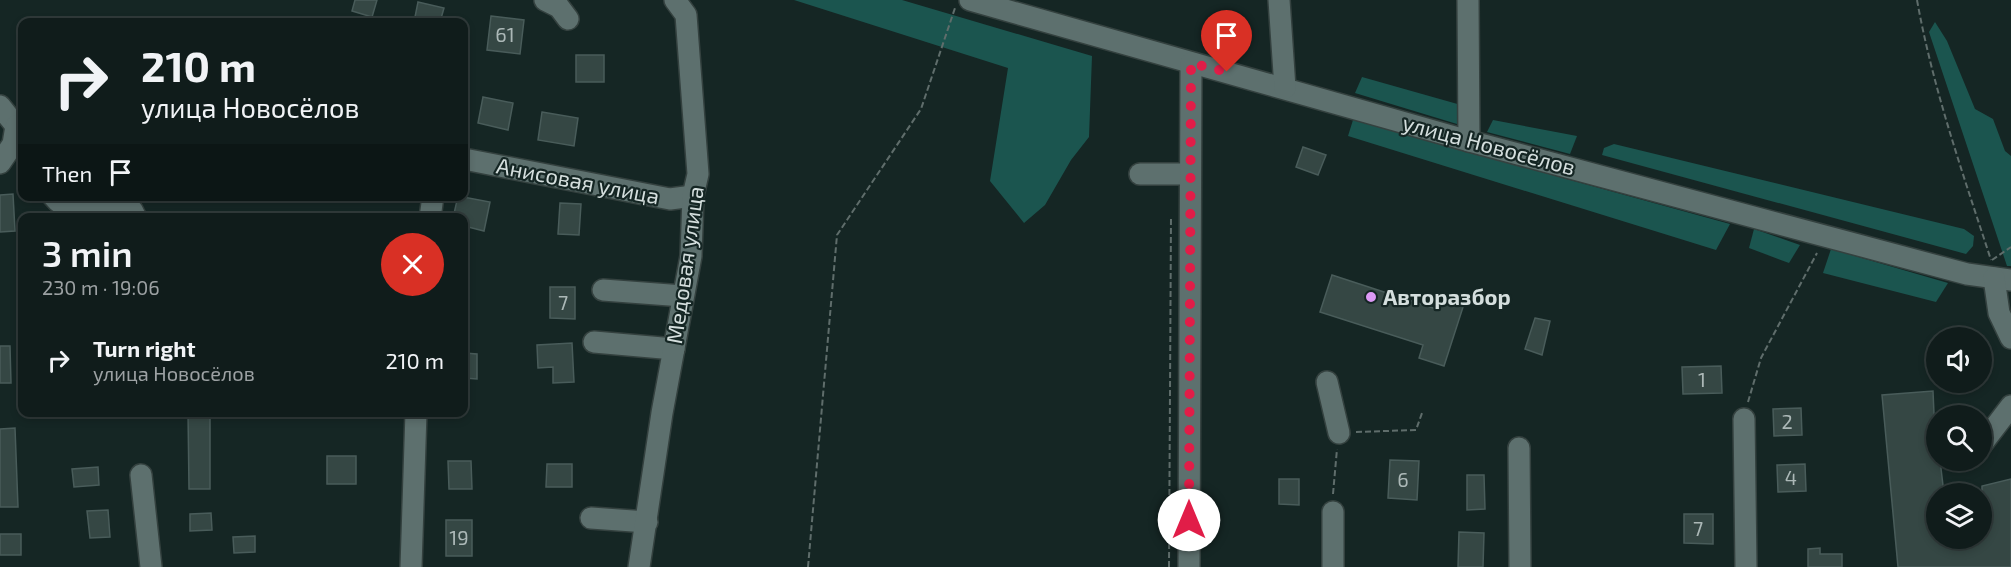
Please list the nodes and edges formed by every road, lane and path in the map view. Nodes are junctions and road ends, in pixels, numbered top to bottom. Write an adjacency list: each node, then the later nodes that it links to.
1 (546, 0): 8 (street)
2 (675, 0): 19 (street, Медовая улица)
3 (958, 0): 45 (path)
4 (970, 0): 9 (street, улица Новосёлов)
5 (1279, 0): 10 (street)
6 (1468, 0): 14 (street)
7 (1917, 0): 24 (path)
8 (568, 19)
9 (1191, 63): 10 (street, улица Новосёлов); 18 (street)
10 (1285, 88): 14 (street, улица Новосёлов)
11 (0, 106): 12 (street)
12 (18, 127)
13 (18, 133): 16 (street)
14 (1469, 141): 23 (street, улица Новосёлов)
15 (468, 160): 19 (street, Анисовая улица)
16 (0, 163)
17 (1140, 174): 18 (street)
18 (1190, 174): 47 (street)
19 (693, 196): 26 (street, Медовая улица)
20 (57, 201): 21 (street)
21 (134, 213)
22 (1171, 217): 46 (path)
23 (1827, 235): 24 (street, улица Новосёлов); 34 (path)
24 (2002, 279): 27 (street)
25 (603, 290): 26 (street)
26 (683, 296): 29 (street, Медовая улица)
27 (2011, 338)
28 (594, 342): 29 (street)
29 (674, 350): 41 (street, Медовая улица)
30 (1328, 382): 36 (street)
31 (2011, 406): 35 (street)
32 (1422, 412): 36 (path)
33 (416, 417): 43 (street)
34 (1744, 419): 50 (street)
35 (1992, 431)
36 (1340, 433): 39 (path)
37 (1519, 448): 49 (street)
38 (141, 476): 42 (street)
39 (1332, 512): 48 (street)
40 (591, 518): 41 (street)
41 (647, 522): 44 (street, Медовая улица)
42 (151, 567)
43 (411, 567)
44 (639, 567)
45 (808, 567)
46 (1169, 567)
47 (1189, 567)
48 (1333, 567)
49 (1520, 567)
50 (1746, 567)

